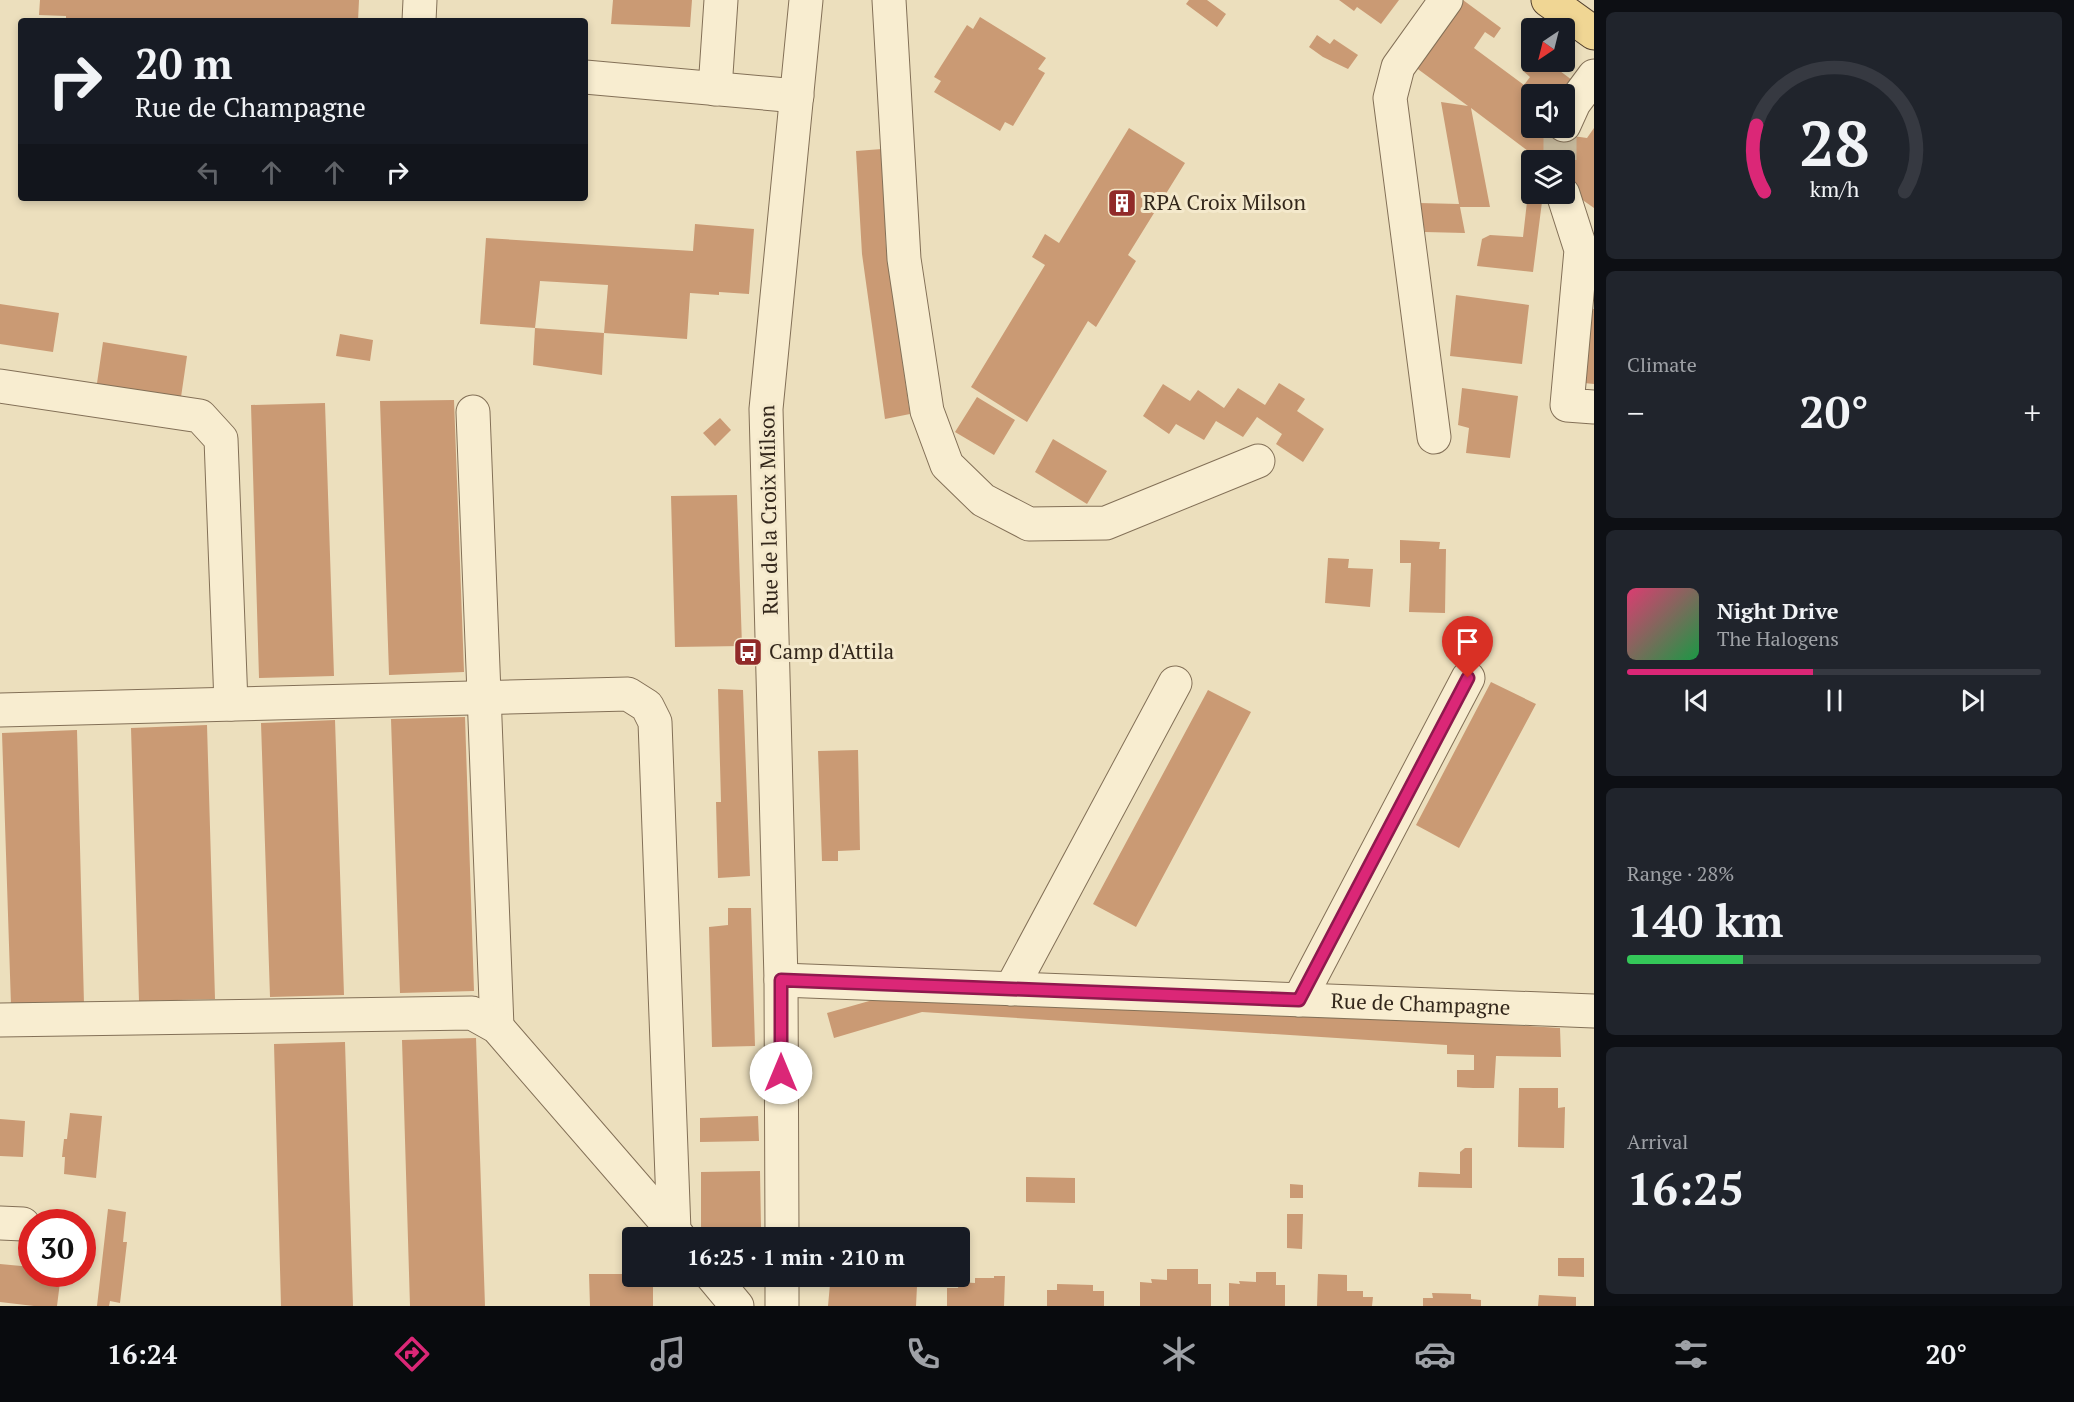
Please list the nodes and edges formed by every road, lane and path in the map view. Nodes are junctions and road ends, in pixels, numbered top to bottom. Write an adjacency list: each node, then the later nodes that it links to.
1 (420, 0): 7 (street)
2 (721, 0): 11 (street)
3 (806, 0): 12 (street, Rue de la Croix Milson)
4 (889, 0): 19 (street)
5 (1446, 0): 18 (street)
6 (1548, 0): 8 (main road)
7 (419, 18)
8 (1594, 33)
9 (1594, 76): 13 (street)
10 (588, 77): 11 (street)
11 (715, 88): 12 (street)
12 (797, 96): 25 (street, Rue de la Croix Milson)
13 (1575, 103)
14 (1566, 204): 16 (street)
15 (0, 386): 23 (street)
16 (1594, 407)
17 (473, 412): 22 (street)
18 (1434, 437)
19 (1258, 461)
20 (1468, 678): 27 (street)
21 (1175, 683): 26 (street)
22 (485, 698): 23 (street); 30 (street); 32 (street)
23 (231, 704): 24 (street)
24 (0, 710)
25 (781, 980): 26 (street, Rue de Champagne); 33 (street, Rue de la Croix Milson)
26 (1011, 989): 27 (street, Rue de Champagne)
27 (1299, 1000): 28 (street, Rue de Champagne)
28 (1594, 1011)
29 (0, 1020): 30 (street)
30 (497, 1027): 31 (street)
31 (671, 1227)
32 (677, 1227)
33 (782, 1227)
34 (721, 1287): 36 (street)
35 (782, 1287): 37 (street)
36 (737, 1306)
37 (782, 1306)

